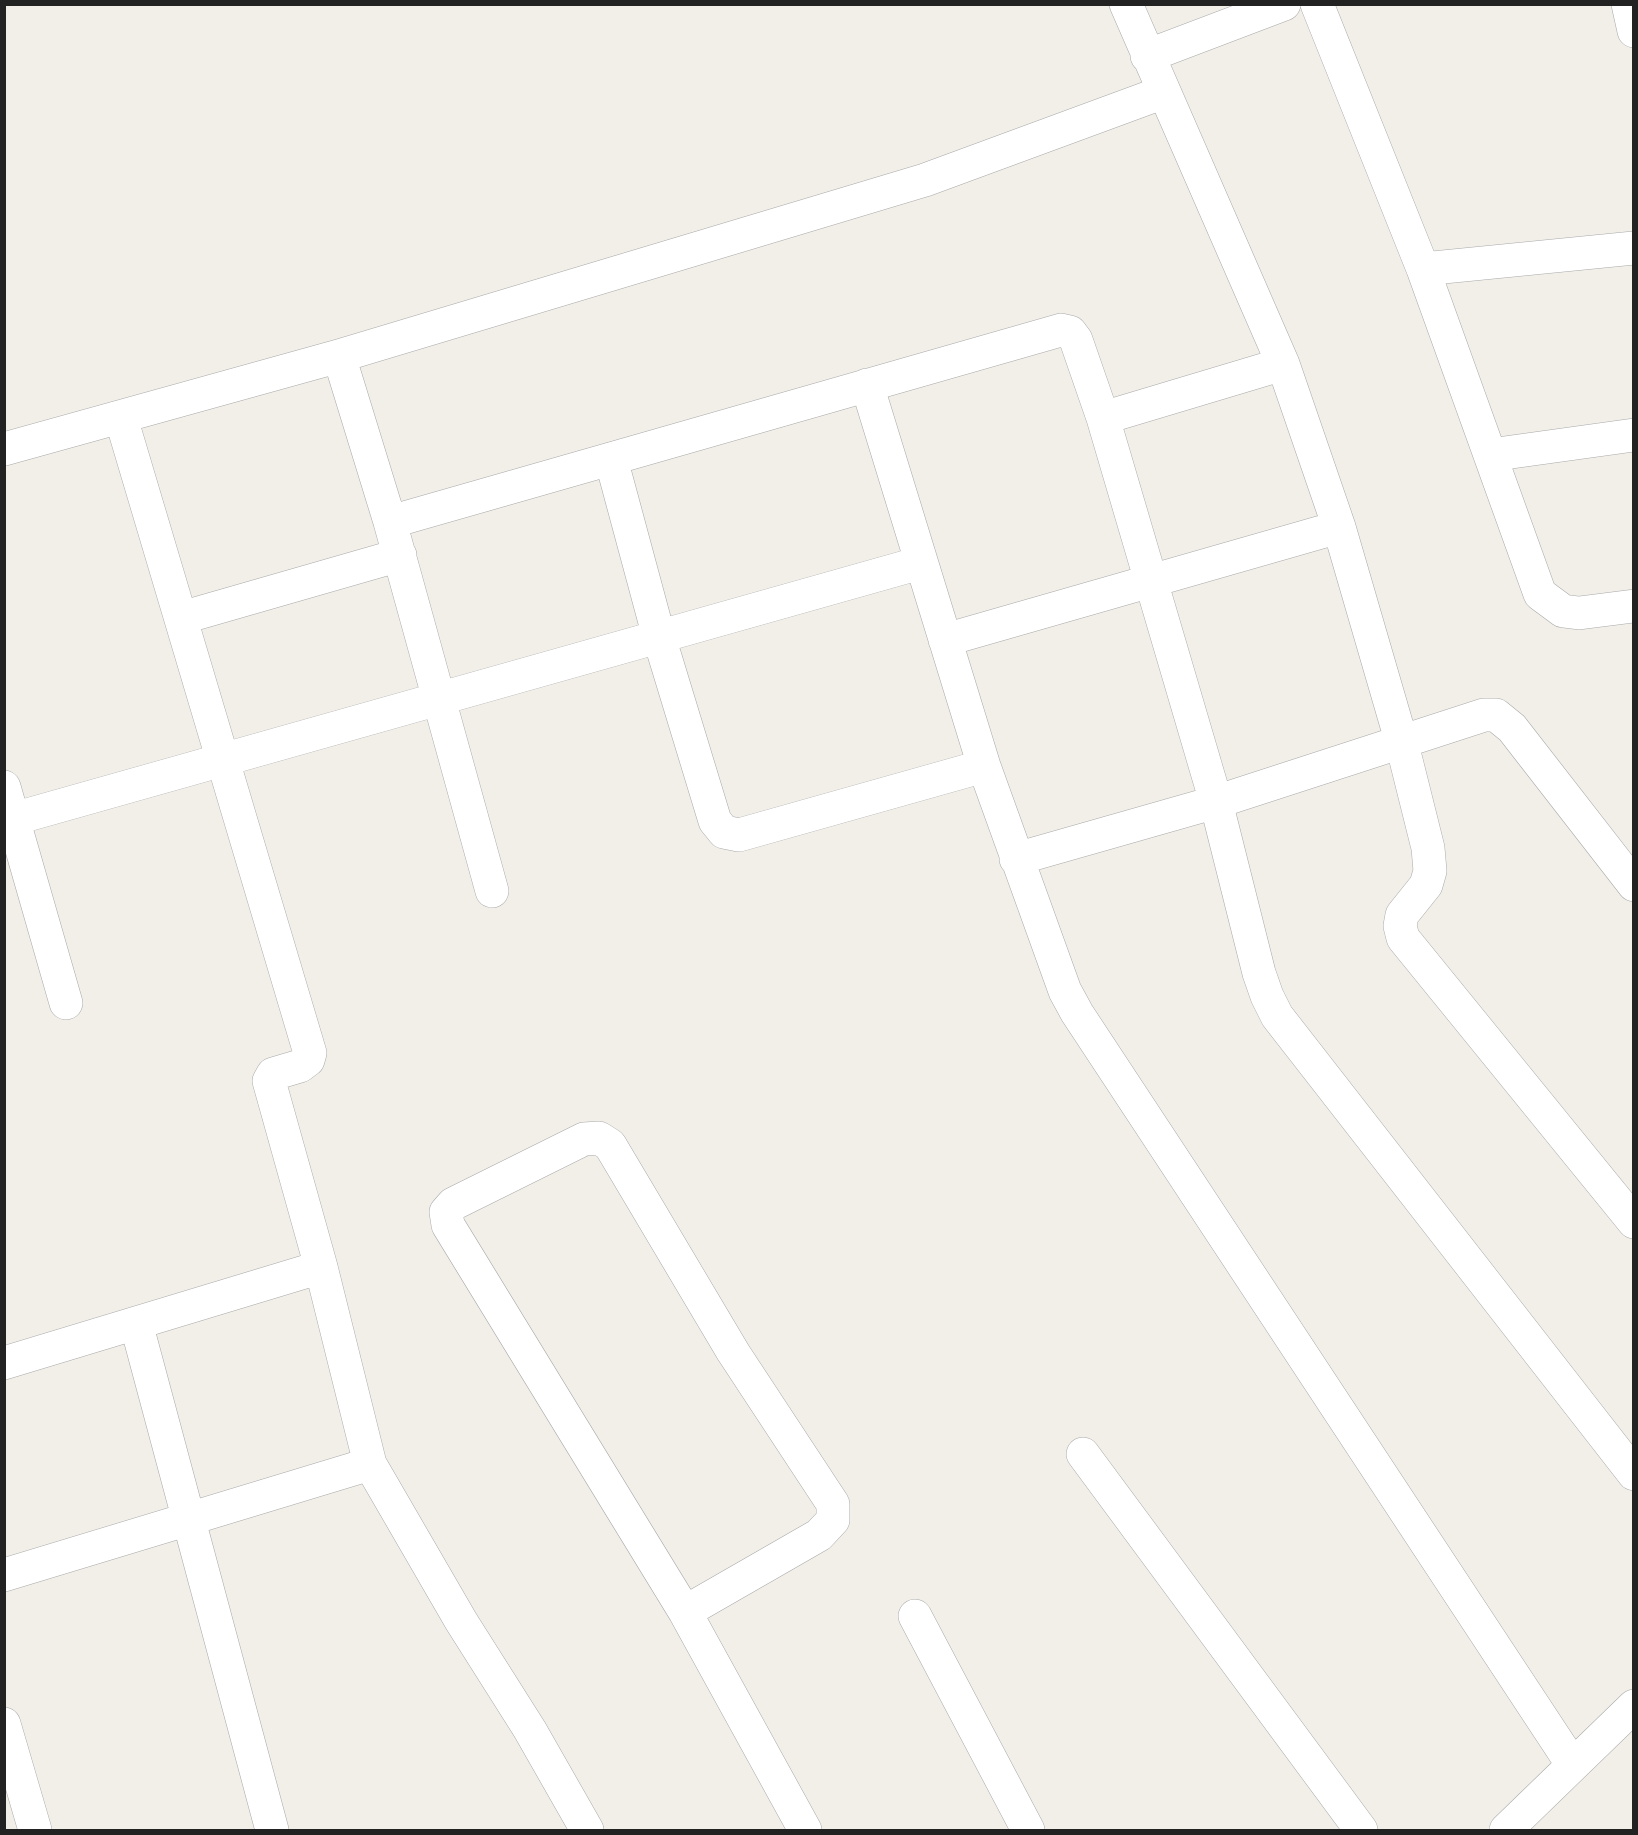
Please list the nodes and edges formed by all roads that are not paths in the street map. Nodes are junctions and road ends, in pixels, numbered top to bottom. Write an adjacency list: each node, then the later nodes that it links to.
1 (1126, 4): 6 (street)
2 (1284, 4): 6 (street)
3 (1317, 4): 9 (street)
4 (1628, 4): 5 (street)
5 (1634, 31)
6 (1148, 56): 7 (street)
7 (1164, 92): 10 (street); 11 (street)
8 (1634, 248): 9 (street)
9 (1423, 269): 17 (street)
10 (339, 356): 13 (street); 19 (street)
11 (1283, 364): 14 (street); 20 (street)
12 (867, 385): 14 (street); 18 (street); 22 (street)
13 (121, 418): 16 (street); 25 (street)
14 (1103, 418): 23 (street)
15 (1634, 435): 17 (street)
16 (4, 449)
17 (1490, 455): 24 (street)
18 (611, 459): 19 (street); 26 (street)
19 (390, 522): 21 (street)
20 (1339, 527): 23 (street); 29 (street)
21 (400, 555): 25 (street); 28 (street)
22 (920, 564): 26 (street); 27 (street)
23 (1151, 581): 27 (street); 33 (street)
24 (1634, 606)
25 (182, 618): 30 (street)
26 (659, 637): 28 (street); 31 (street)
27 (945, 640): 31 (street)
28 (441, 699): 30 (street); 37 (street)
29 (1401, 741): 33 (street); 36 (street); 39 (street)
30 (222, 759): 34 (street); 40 (street)
31 (984, 766): 35 (street)
32 (4, 787): 34 (street)
33 (1216, 802): 35 (street); 45 (street)
34 (13, 819): 38 (street)
35 (1016, 859): 52 (street)
36 (1634, 885)
37 (492, 891)
38 (66, 1003)
39 (1634, 1222)
40 (321, 1267): 41 (street); 44 (street)
41 (136, 1323): 42 (street); 46 (street)
42 (4, 1363)
43 (1083, 1454): 58 (street)
44 (370, 1464): 46 (street); 55 (street)
45 (1634, 1474)
46 (189, 1519): 47 (street); 54 (street)
47 (4, 1575)
48 (685, 1612): 48 (street); 56 (street)
49 (915, 1616): 57 (street)
50 (1634, 1706): 52 (street)
51 (4, 1724): 53 (street)
52 (1572, 1764): 59 (street)
53 (35, 1830)
54 (272, 1830)
55 (587, 1830)
56 (805, 1830)
57 (1028, 1830)
58 (1361, 1830)
59 (1506, 1830)

